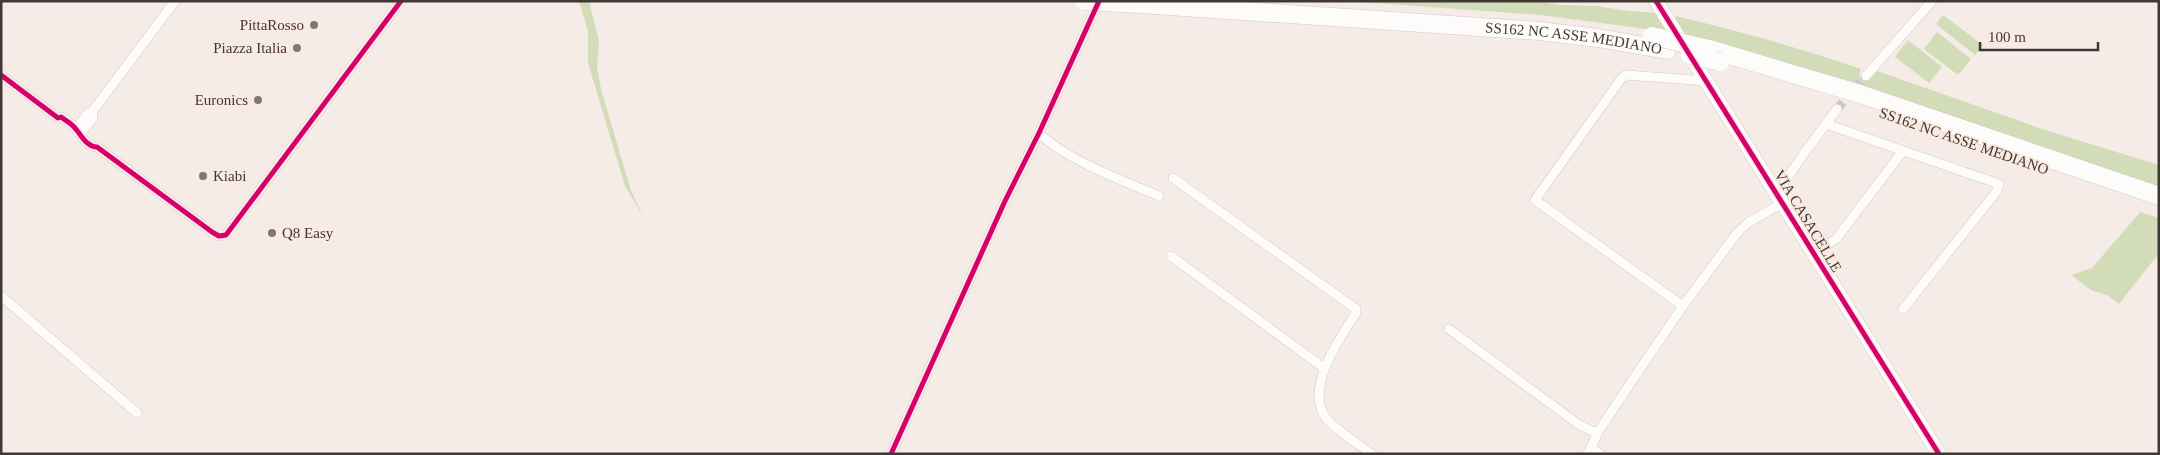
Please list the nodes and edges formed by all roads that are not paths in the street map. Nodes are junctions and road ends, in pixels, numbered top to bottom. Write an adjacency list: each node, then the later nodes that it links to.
1 (176, 1): 14 (street)
2 (401, 1): 14 (street)
3 (1084, 1): 8 (highway, SS162 NC ASSE MEDIANO, bridge)
4 (1099, 1): 15 (street)
5 (1247, 1): 8 (highway, SS162 NC ASSE MEDIANO, bridge)
6 (1656, 1): 11 (street, VIA CASACELLE)
7 (1932, 1): 10 (street)
8 (1715, 55): 19 (highway, SS162 NC ASSE MEDIANO); 21 (highway, SS162 NC ASSE MEDIANO)
9 (1, 75): 14 (street)
10 (1866, 76)
11 (1707, 81): 20 (street, VIA CASACELLE); 25 (street)
12 (1837, 110): 13 (street)
13 (1826, 124): 16 (street); 20 (street)
14 (78, 132)
15 (1038, 133): 18 (street); 32 (street)
16 (1903, 151): 22 (street); 26 (street)
17 (1173, 178): 28 (street)
18 (1158, 196)
19 (2159, 196)
20 (1780, 198): 22 (street, VIA CASACELLE); 25 (street)
21 (2159, 208)
22 (1806, 242): 35 (street, VIA CASACELLE)
23 (1171, 256): 28 (street)
24 (1, 296): 29 (street)
25 (1683, 306): 30 (street)
26 (1903, 309)
27 (1449, 329): 30 (street)
28 (1324, 368): 33 (street)
29 (137, 413)
30 (1598, 432): 31 (street)
31 (1589, 451): 34 (street)
32 (891, 454)
33 (1372, 454)
34 (1600, 454)
35 (1940, 454)

